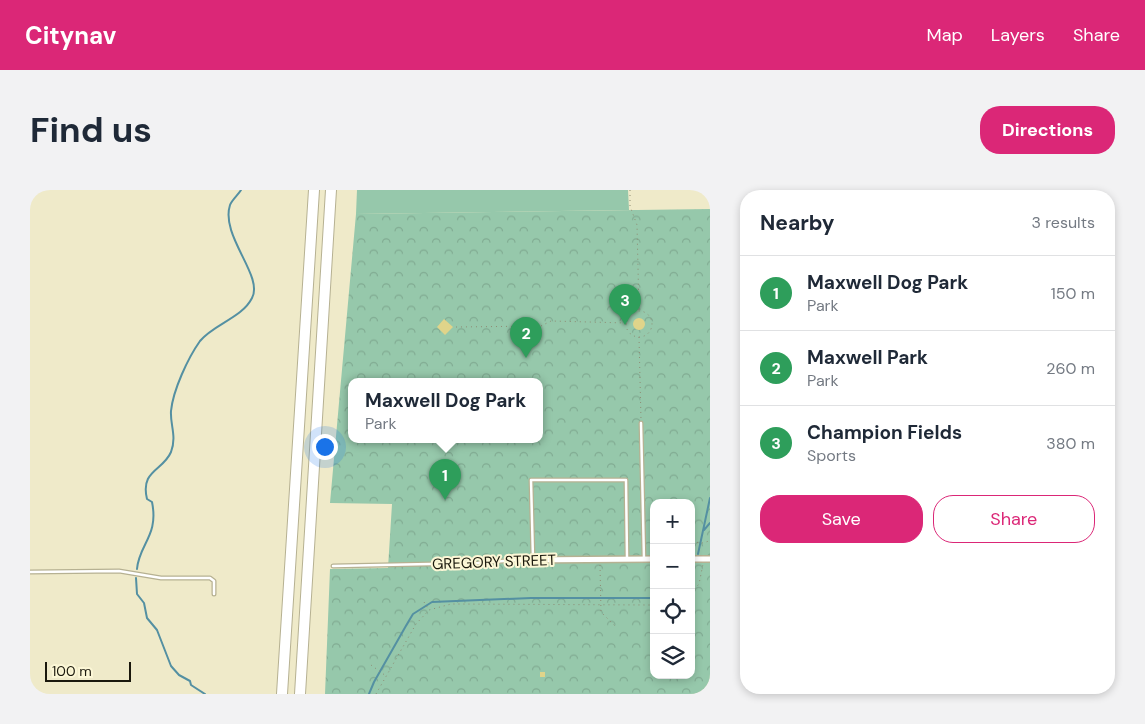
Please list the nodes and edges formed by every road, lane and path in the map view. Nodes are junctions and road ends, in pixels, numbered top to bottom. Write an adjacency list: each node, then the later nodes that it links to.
1 (314, 190): 29 (highway)
2 (331, 190): 30 (highway)
3 (630, 190): 4 (path)
4 (639, 311): 5 (path); 7 (path)
5 (627, 323): 6 (path); 7 (path)
6 (456, 328)
7 (639, 337): 8 (path)
8 (641, 423): 12 (lane)
9 (710, 540): 10 (path)
10 (694, 544)
11 (627, 559): 12 (street, GREGORY STREET); 16 (lane); 17 (street, GREGORY STREET)
12 (644, 559): 13 (street, GREGORY STREET)
13 (650, 559)
14 (707, 559): 20 (path)
15 (519, 560): 16 (street, GREGORY STREET); 18 (lane, GREGORY STREET)
16 (532, 560): 17 (street, GREGORY STREET)
17 (600, 560): 24 (path)
18 (333, 566)
19 (30, 572): 21 (lane)
20 (695, 589)
21 (214, 594)
22 (424, 603): 25 (path)
23 (650, 605): 24 (path)
24 (601, 606): 25 (path); 26 (path)
25 (429, 610): 28 (path)
26 (615, 626)
27 (371, 665): 28 (path)
28 (387, 676): 31 (path)
29 (282, 694)
30 (300, 694)
31 (376, 694)

